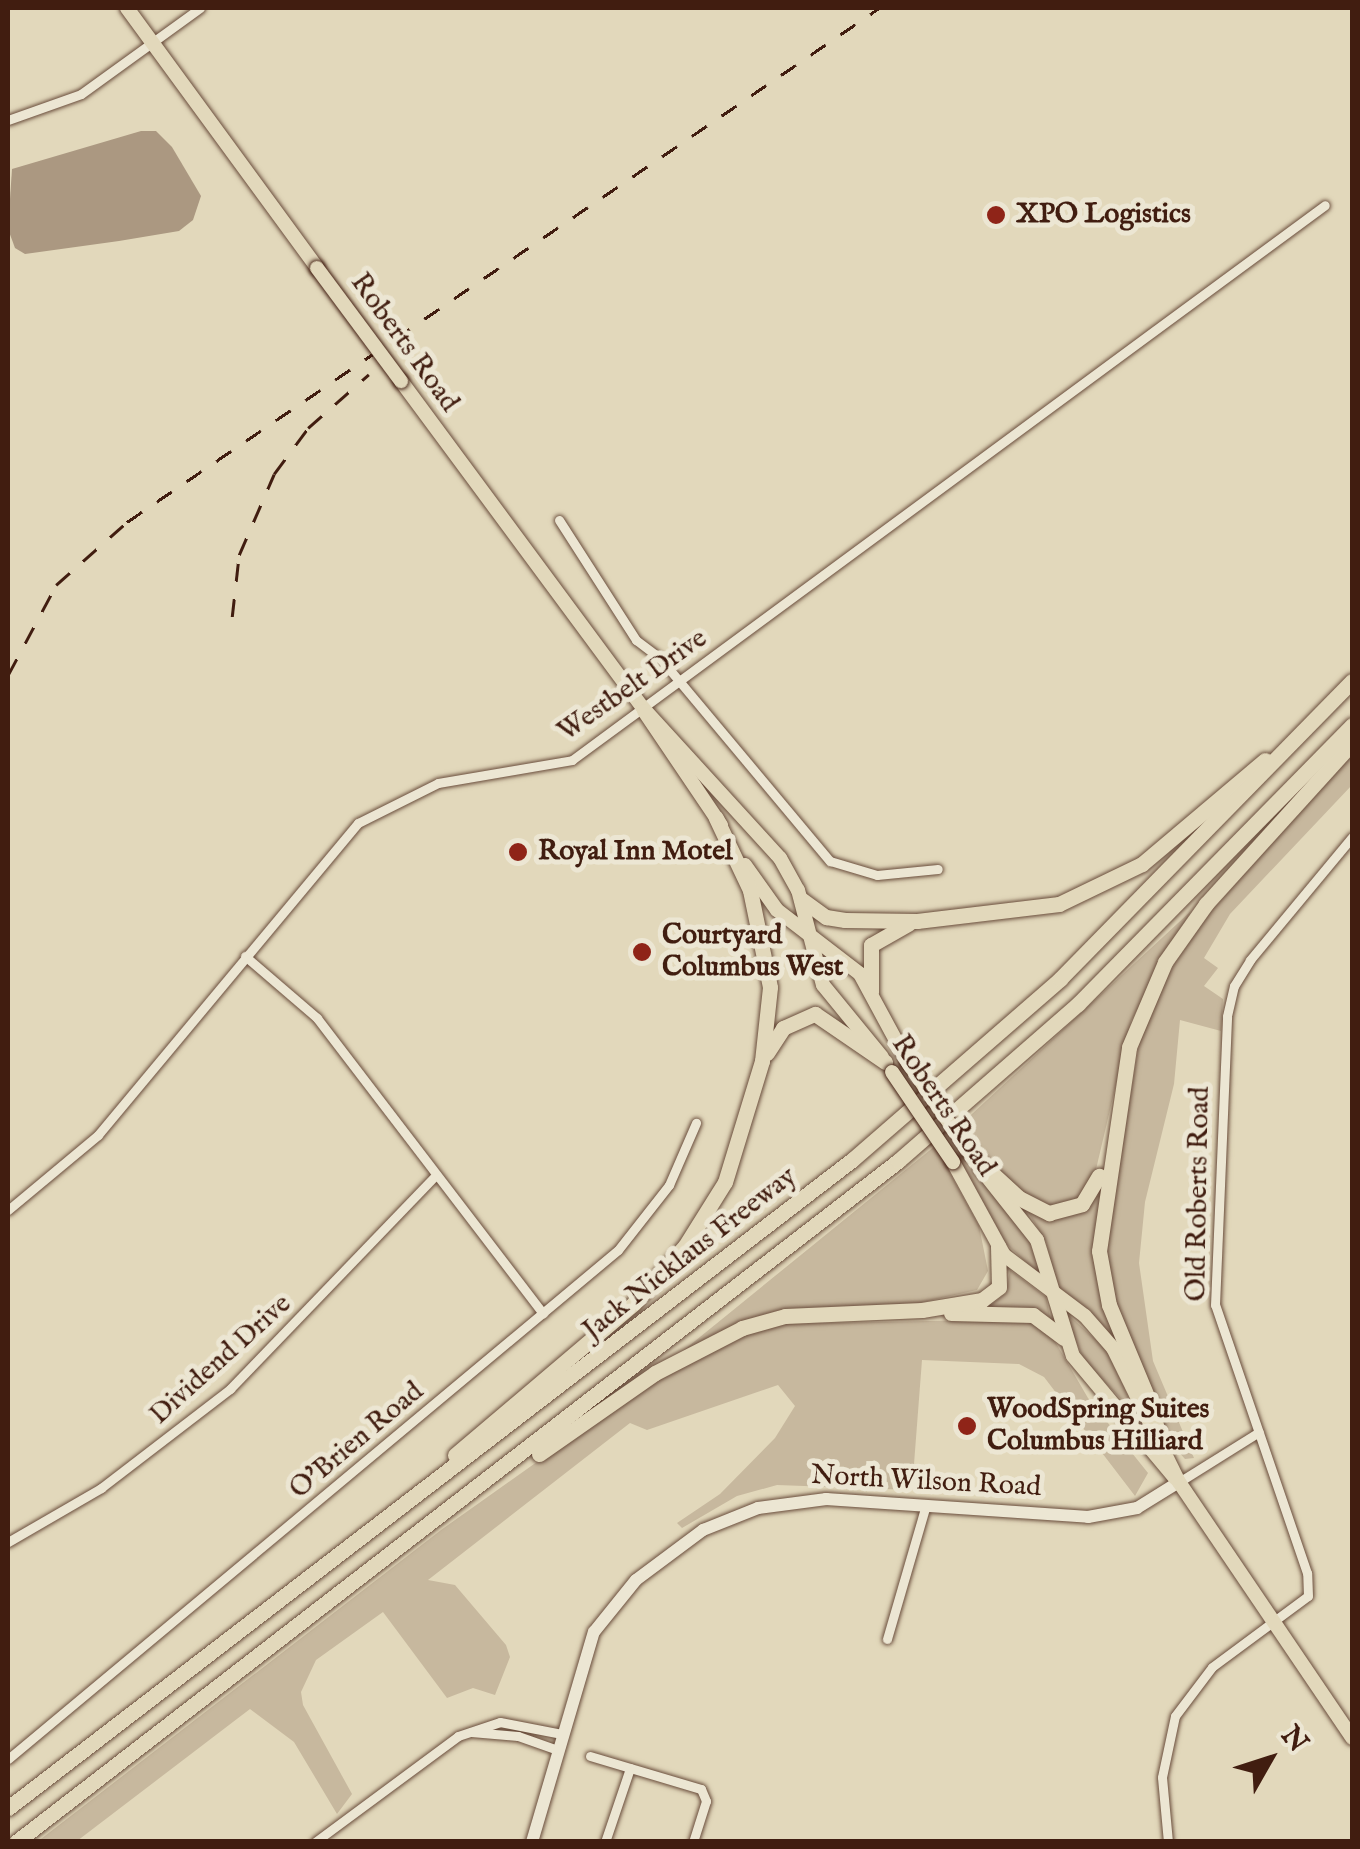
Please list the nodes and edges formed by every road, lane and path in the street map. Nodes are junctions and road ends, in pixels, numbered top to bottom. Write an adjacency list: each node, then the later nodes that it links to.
1 (126, 8): 3 (main road, Roberts Road)
2 (200, 8): 3 (street)
3 (152, 44): 4 (street); 10 (main road, Roberts Road, bridge)
4 (8, 120)
5 (1325, 205): 8 (street, Westbelt Drive)
6 (559, 520): 8 (street)
7 (1352, 681): 9 (highway, Jack Nicklaus Freeway)
8 (678, 682): 10 (street, Westbelt Drive); 15 (street)
9 (1336, 698): 17 (highway); 39 (highway, Jack Nicklaus Freeway)
10 (642, 708): 13 (main road, Roberts Road); 16 (main road, Roberts Road); 19 (street, Westbelt Drive)
11 (1352, 725): 37 (highway, Jack Nicklaus Freeway)
12 (1352, 743): 24 (highway)
13 (716, 818): 18 (main road, Roberts Road); 21 (highway)
14 (1352, 837): 33 (street, Old Roberts Road)
15 (938, 869)
16 (801, 898): 17 (highway); 18 (main road, Roberts Road)
17 (917, 920): 20 (highway)
18 (809, 933): 20 (main road, Roberts Road); 22 (main road, Roberts Road)
19 (244, 956): 26 (street); 27 (street, Westbelt Drive)
20 (871, 992): 25 (main road, Roberts Road, bridge)
21 (762, 1061): 22 (highway); 39 (highway)
22 (888, 1066): 28 (main road, Roberts Road, bridge)
23 (696, 1124): 31 (street, O'Brien Road)
24 (1110, 1146): 25 (highway); 34 (highway)
25 (969, 1152): 29 (main road, Roberts Road)
26 (436, 1176): 31 (street); 38 (street, Dividend Drive)
27 (8, 1210)
28 (998, 1246): 29 (main road, Roberts Road); 30 (highway)
29 (1053, 1294): 32 (main road, Roberts Road); 34 (main road, Roberts Road)
30 (922, 1310): 32 (highway); 37 (highway)
31 (543, 1314): 47 (street, O'Brien Road)
32 (1064, 1338): 35 (main road, Roberts Road)
33 (1259, 1432): 35 (street, North Wilson Road); 40 (street, Old Roberts Road)
34 (1158, 1442): 35 (main road, Roberts Road)
35 (1179, 1482): 36 (main road, North Wilson Road); 40 (main road, Roberts Road)
36 (926, 1505): 41 (street); 43 (main road, North Wilson Road)
37 (429, 1524): 50 (highway, Jack Nicklaus Freeway)
38 (8, 1542)
39 (338, 1556): 49 (highway, Jack Nicklaus Freeway)
40 (1274, 1623): 44 (main road, Roberts Road); 55 (street, Old Roberts Road)
41 (887, 1639)
42 (468, 1732): 43 (street); 45 (street); 51 (street)
43 (562, 1734): 45 (main road, North Wilson Road)
44 (1352, 1738)
45 (558, 1750): 52 (main road, North Wilson Road)
46 (590, 1756): 48 (street)
47 (8, 1758)
48 (630, 1768): 53 (street); 54 (street)
49 (8, 1808)
50 (16, 1842)
51 (315, 1842)
52 (532, 1842)
53 (605, 1842)
54 (693, 1842)
55 (1168, 1842)

